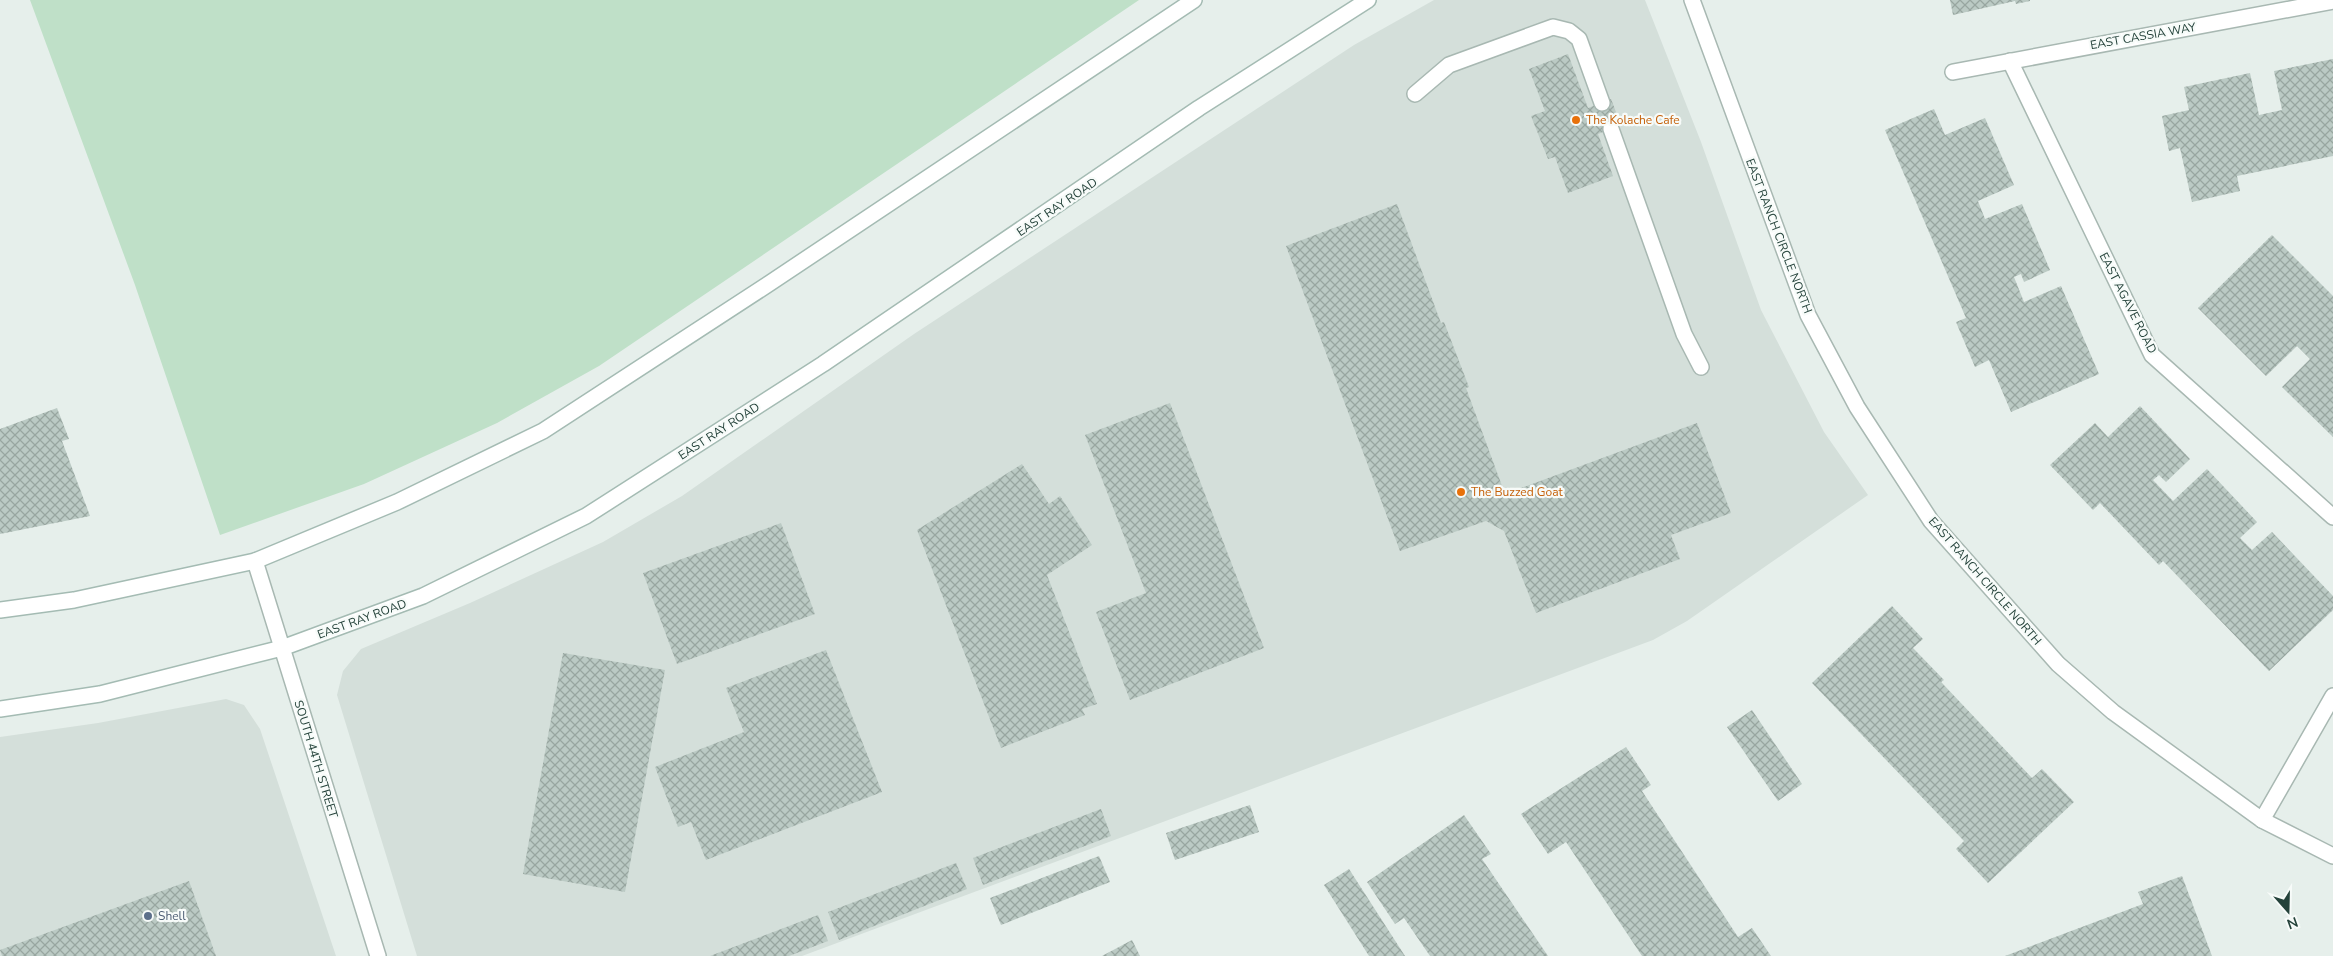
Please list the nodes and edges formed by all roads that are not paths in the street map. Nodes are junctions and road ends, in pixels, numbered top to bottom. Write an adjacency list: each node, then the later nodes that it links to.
1 (1194, 0): 12 (main road)
2 (1368, 0): 14 (main road, EAST RAY ROAD)
3 (1692, 0): 17 (main road, EAST RANCH CIRCLE NORTH)
4 (2333, 1): 5 (main road, EAST CASSIA WAY)
5 (2010, 61): 6 (main road, EAST CASSIA WAY); 11 (main road, EAST AGAVE ROAD)
6 (1953, 72)
7 (1415, 94): 8 (main road)
8 (1602, 103)
9 (1611, 129): 10 (main road)
10 (1701, 367)
11 (2333, 517)
12 (255, 561): 13 (main road); 14 (main road, SOUTH 44TH STREET)
13 (0, 610)
14 (282, 648): 16 (main road, EAST RAY ROAD); 19 (main road, SOUTH 44TH STREET)
15 (2333, 696): 17 (main road)
16 (0, 709)
17 (2262, 820): 18 (main road, EAST RANCH CIRCLE NORTH)
18 (2333, 856)
19 (378, 956)

